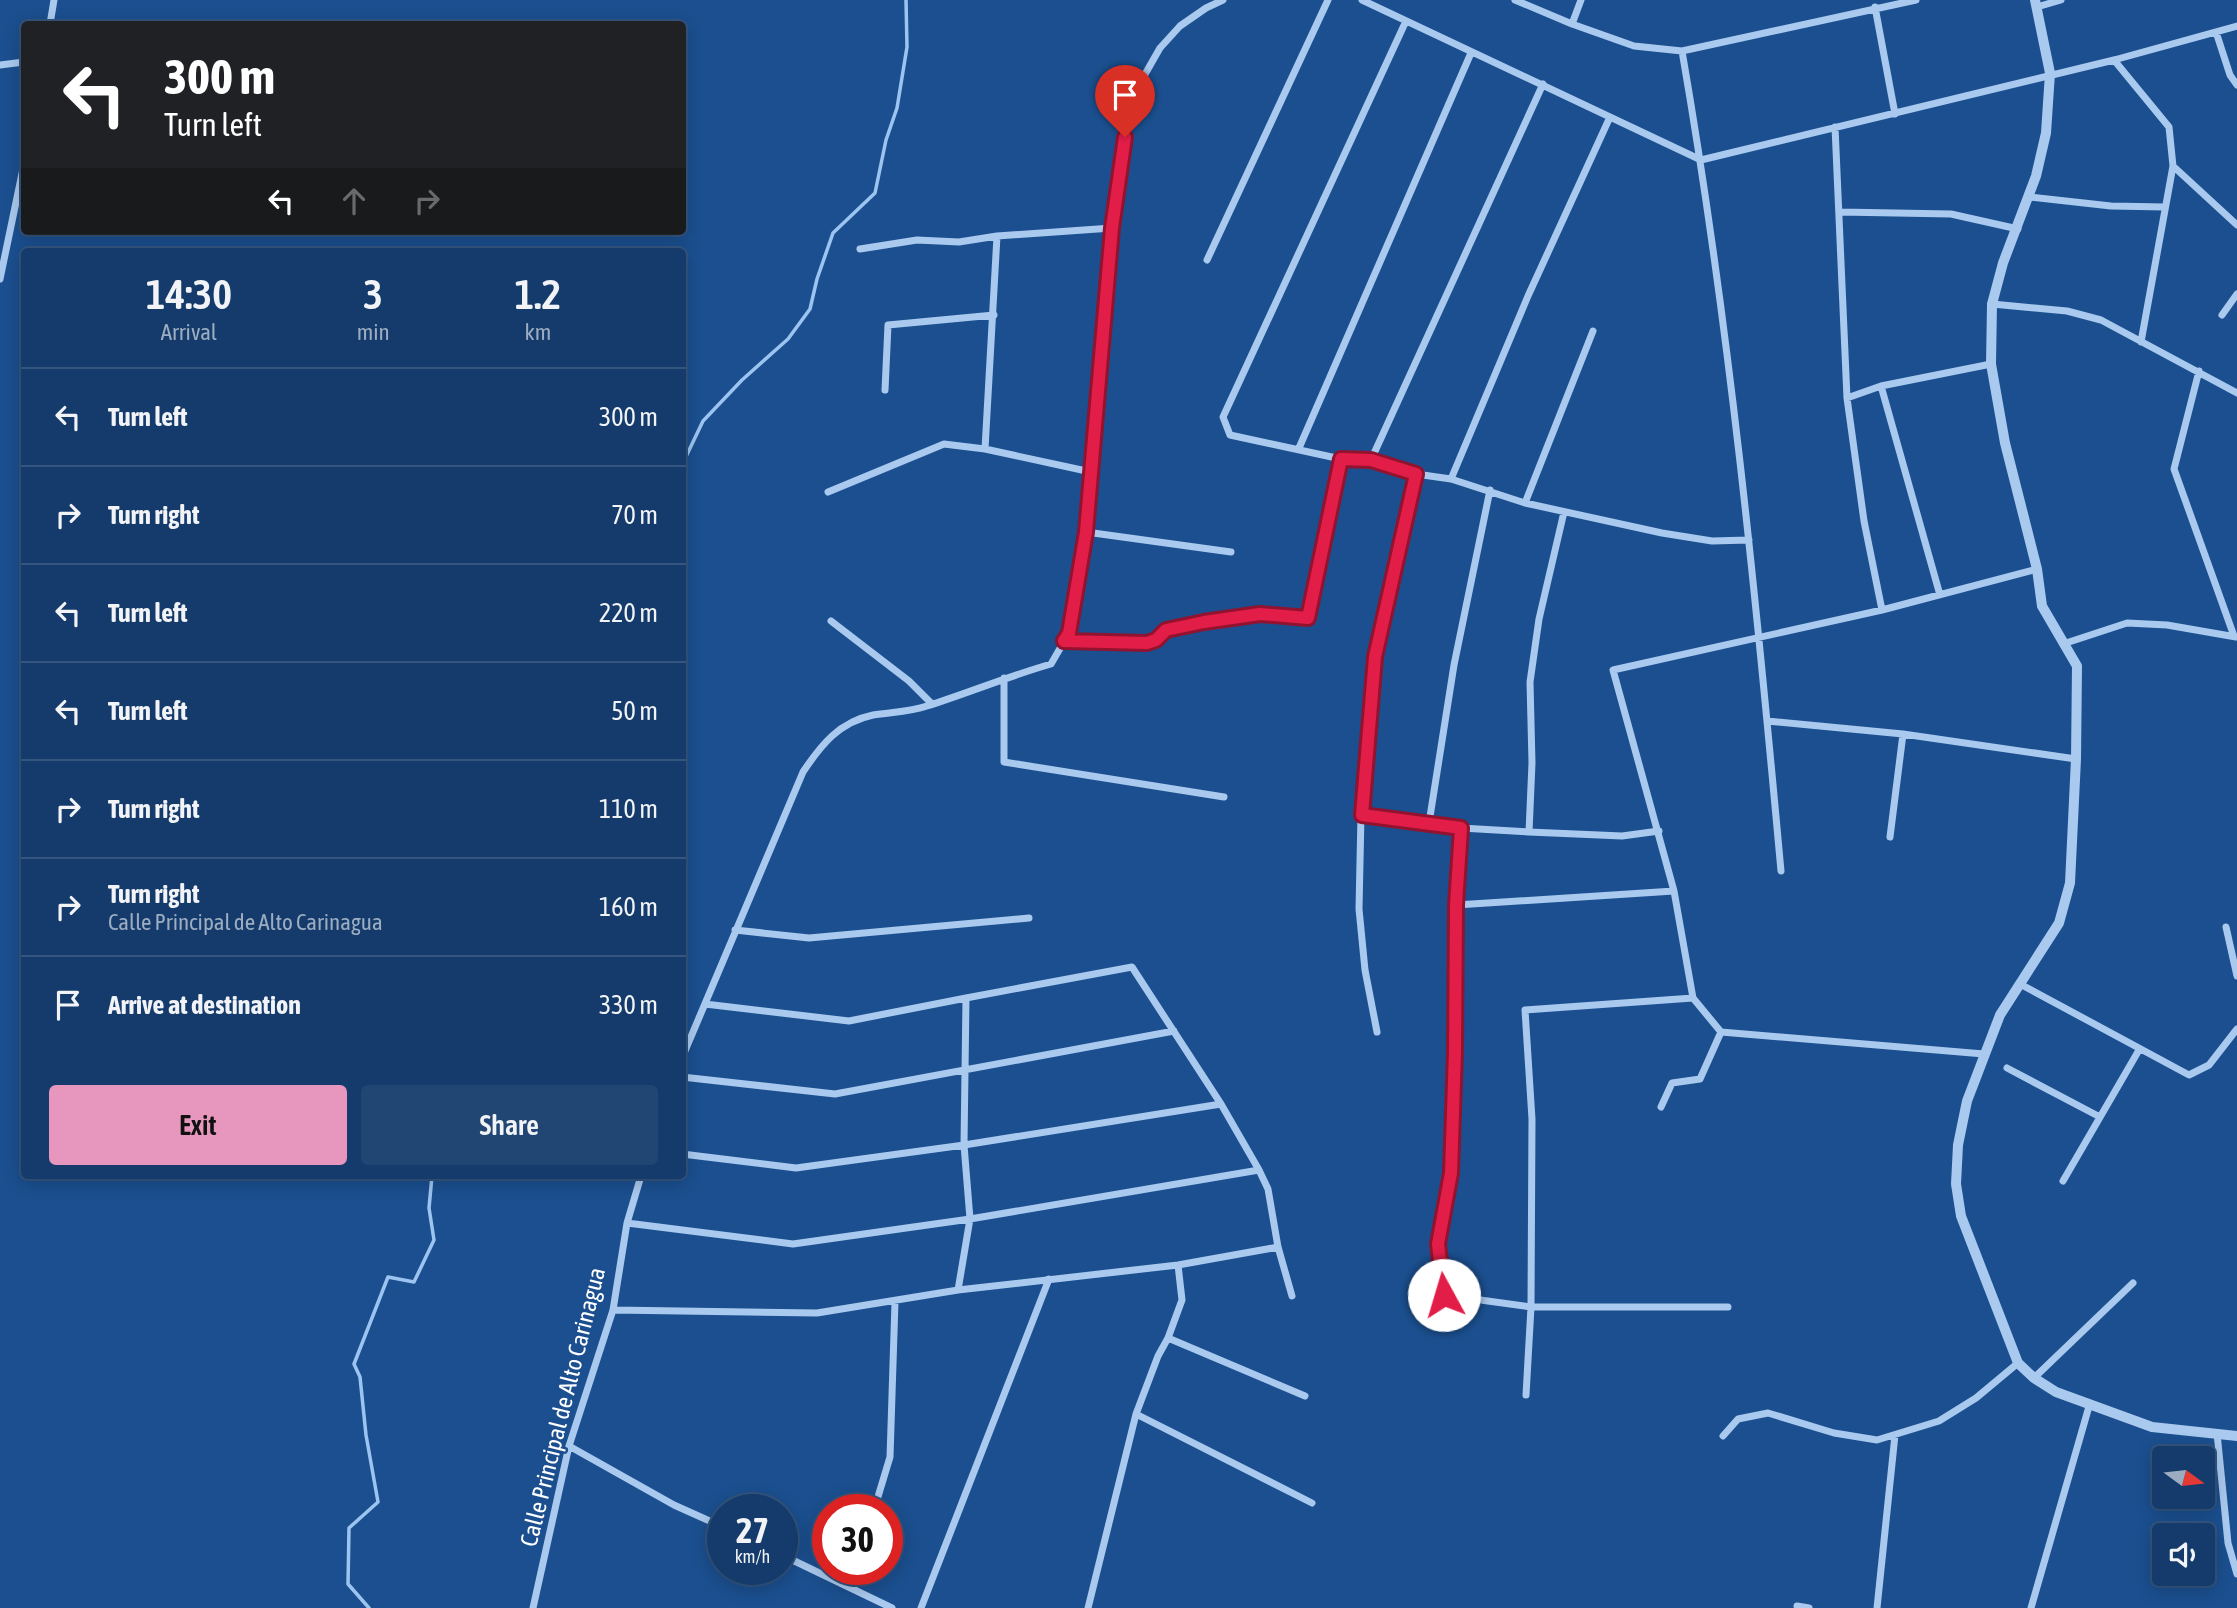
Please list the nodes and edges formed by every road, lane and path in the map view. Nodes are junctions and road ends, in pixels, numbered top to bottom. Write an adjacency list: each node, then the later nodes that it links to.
1 (54, 0): 11 (street)
2 (1223, 0): 34 (street)
3 (1328, 0): 38 (street)
4 (1362, 0): 12 (street)
5 (1515, 0): 13 (street)
6 (1581, 0): 13 (street)
7 (1916, 0): 10 (street)
8 (2061, 0): 9 (street)
9 (2036, 4): 21 (street)
10 (1875, 8): 16 (street); 24 (street)
11 (50, 21)
12 (1406, 21): 17 (street); 52 (street)
13 (1572, 24): 16 (street)
14 (2237, 26): 15 (street)
15 (2216, 32): 18 (street); 23 (street)
16 (1682, 51): 27 (street)
17 (1471, 53): 22 (street); 52 (street)
18 (2114, 60): 21 (street); 28 (street)
19 (21, 62): 20 (street)
20 (0, 65)
21 (2050, 74): 24 (street); 30 (street)
22 (1542, 84): 25 (street); 55 (street)
23 (2237, 85)
24 (1895, 114): 26 (street)
25 (1610, 117): 27 (street); 58 (street)
26 (1835, 127): 27 (street); 32 (street)
27 (1701, 160): 64 (street)
28 (2173, 166): 31 (street); 33 (street)
29 (21, 186): 39 (street)
30 (2029, 197): 31 (street); 35 (street)
31 (2165, 207): 45 (street)
32 (1840, 212): 35 (street); 51 (street)
33 (2237, 225)
34 (1112, 228): 36 (street); 56 (street)
35 (2018, 229): 41 (street)
36 (997, 236): 37 (street); 42 (street)
37 (860, 249)
38 (1207, 260)
39 (0, 279)
40 (2237, 293): 43 (street)
41 (1992, 304): 45 (street); 46 (street)
42 (995, 315): 49 (street); 53 (street)
43 (2222, 315)
44 (1593, 331): 61 (street)
45 (2141, 342): 47 (street)
46 (1991, 364): 48 (street); 66 (street)
47 (2199, 372): 50 (street); 70 (street)
48 (1881, 386): 51 (street); 67 (street)
49 (885, 390)
50 (2237, 393)
51 (1847, 397): 68 (street)
52 (1299, 448): 54 (street)
53 (985, 449): 56 (street); 60 (street)
54 (1341, 459): 55 (street); 72 (street)
55 (1371, 460): 57 (street)
56 (1091, 472): 63 (street)
57 (1416, 474): 58 (street); 80 (street)
58 (1451, 479): 59 (street)
59 (1490, 490): 61 (street); 81 (street)
60 (828, 492)
61 (1525, 503): 62 (street)
62 (1564, 512): 64 (street); 84 (street)
63 (1086, 532): 65 (street); 72 (street)
64 (1749, 540): 71 (street)
65 (1231, 552)
66 (2038, 569): 67 (street); 73 (street)
67 (1940, 595): 68 (street)
68 (1882, 610): 71 (street)
69 (831, 621): 75 (street)
70 (2235, 637): 73 (street)
71 (1760, 638): 76 (street); 83 (street)
72 (1064, 641): 74 (street)
73 (2066, 643): 78 (street)
74 (1004, 678): 75 (street); 79 (street)
75 (932, 704): 91 (street)
76 (1767, 721): 77 (street); 86 (street)
77 (1903, 734): 78 (street); 85 (street)
78 (2076, 759): 93 (street)
79 (1224, 797)
80 (1362, 815): 81 (street); 99 (street)
81 (1429, 823): 82 (street)
82 (1461, 828): 84 (street); 88 (street)
83 (1658, 831): 84 (street); 87 (street)
84 (1529, 832)
85 (1890, 837)
86 (1781, 871)
87 (1674, 891): 88 (street); 95 (street)
88 (1456, 905): 124 (street)
89 (1029, 918): 91 (street)
90 (2226, 927): 92 (street)
91 (735, 930): 96 (street)
92 (2237, 976)
93 (2020, 984): 102 (street); 103 (street)
94 (966, 998): 96 (street); 98 (street); 105 (street)
95 (1693, 998): 100 (street); 124 (street)
96 (705, 1004): 101 (street)
97 (2237, 1029): 102 (street)
98 (1174, 1031): 105 (street); 107 (street)
99 (1377, 1032)
100 (1721, 1032): 103 (street); 108 (street)
101 (686, 1049)
102 (2139, 1050): 109 (street)
103 (1984, 1054): 128 (street)
104 (2007, 1068): 109 (street)
105 (963, 1072): 106 (street); 110 (street)
106 (686, 1077)
107 (1221, 1104): 110 (street); 112 (street)
108 (1661, 1107)
109 (2100, 1116): 114 (street)
110 (964, 1145): 111 (street); 115 (street)
111 (686, 1154)
112 (1259, 1170): 115 (street); 117 (street)
113 (640, 1179): 116 (street, Calle Principal de Alto Carinagua)
114 (2063, 1181)
115 (970, 1219): 116 (street); 121 (street)
116 (627, 1223): 126 (street, Calle Principal de Alto Carinagua)
117 (1278, 1247): 118 (street); 122 (street)
118 (1178, 1265): 119 (street); 127 (street)
119 (1049, 1279): 121 (street); 148 (street)
120 (2133, 1283): 129 (street)
121 (958, 1290): 123 (street)
122 (1292, 1296)
123 (895, 1302): 126 (street); 139 (street)
124 (1531, 1307): 125 (street); 130 (street)
125 (1728, 1307)
126 (612, 1310): 138 (street, Calle Principal de Alto Carinagua)
127 (1168, 1338): 131 (street); 133 (street)
128 (2018, 1363): 129 (street); 135 (street)
129 (2034, 1378): 132 (street)
130 (1526, 1395)
131 (1305, 1396)
132 (2090, 1403): 134 (street); 152 (street)
133 (1136, 1414): 140 (street); 149 (street)
134 (2217, 1432): 137 (street); 143 (street)
135 (1895, 1435): 136 (street); 151 (street)
136 (1723, 1436)
137 (2237, 1436)
138 (569, 1446): 141 (street); 146 (street, Calle Principal de Alto Carinagua)
139 (879, 1494)
140 (1312, 1503)
141 (707, 1520)
142 (798, 1562): 144 (street)
143 (2237, 1574)
144 (852, 1587): 147 (street)
145 (1797, 1606): 150 (street)
146 (533, 1608)
147 (892, 1608)
148 (921, 1608)
149 (1088, 1608)
150 (1809, 1608)
151 (1877, 1608)
152 (2031, 1608)

